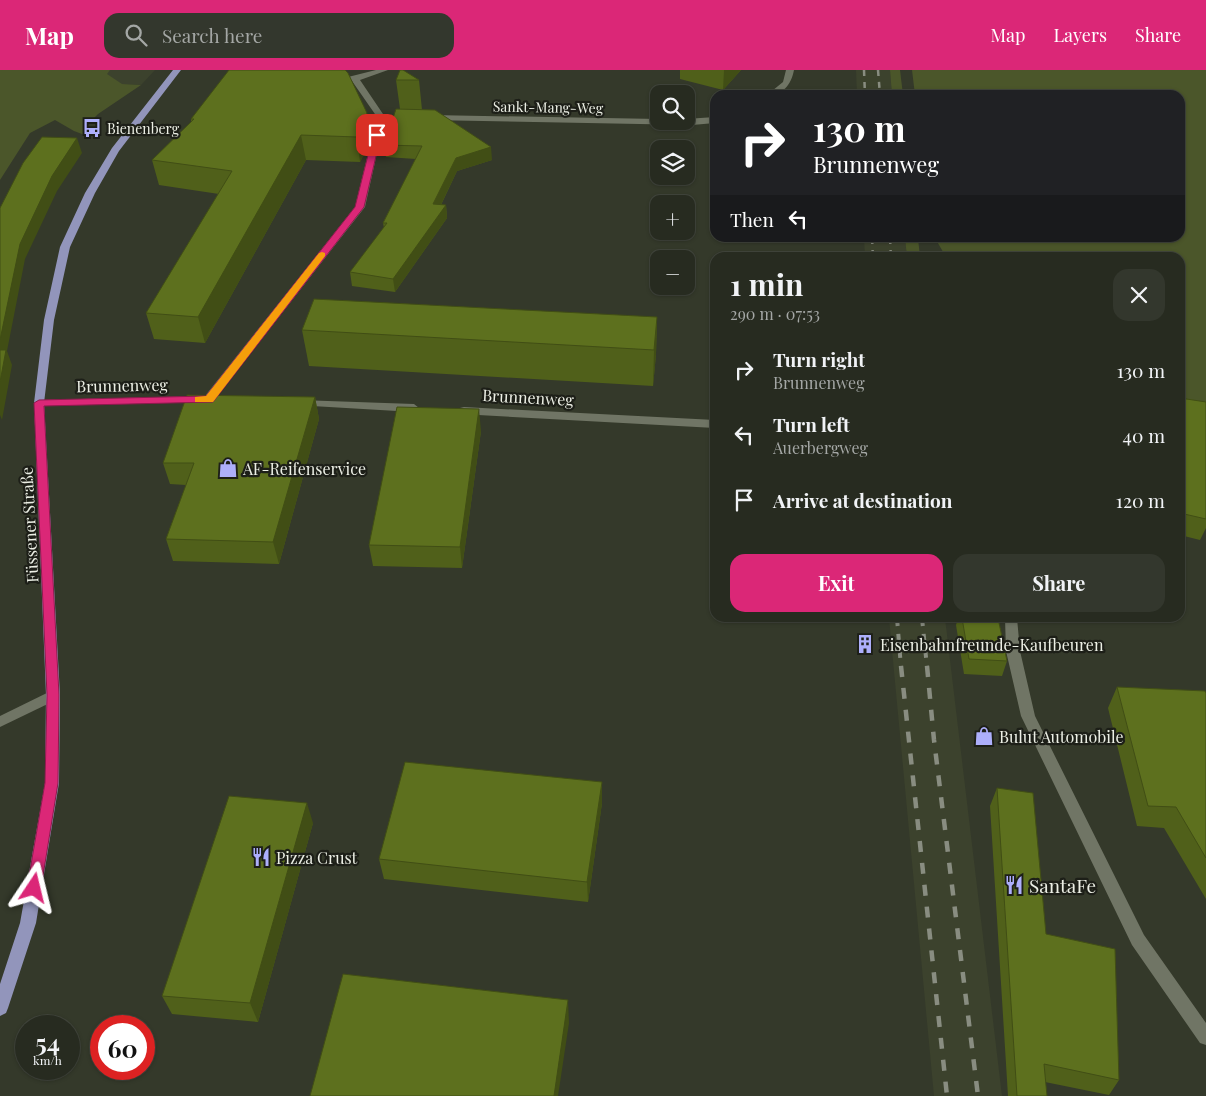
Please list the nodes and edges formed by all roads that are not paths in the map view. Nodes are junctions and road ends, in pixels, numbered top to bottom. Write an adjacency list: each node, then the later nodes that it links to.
1 (177, 70): 11 (main road, Füssener Straße)
2 (384, 70): 5 (street)
3 (790, 70): 6 (street)
4 (335, 77): 5 (street)
5 (355, 79): 9 (street)
6 (778, 90)
7 (420, 118): 8 (street, Sankt-Mang-Weg)
8 (710, 120)
9 (209, 399): 10 (street, Brunnenweg); 11 (street, Brunnenweg)
10 (227, 400)
11 (39, 403): 17 (main road, Füssener Straße)
12 (286, 403): 13 (street)
13 (424, 409)
14 (454, 410): 15 (street, Brunnenweg)
15 (710, 424)
16 (1011, 622): 20 (street)
17 (53, 695): 18 (street); 19 (main road, Füssener Straße)
18 (0, 722)
19 (0, 1005)
20 (1206, 1037)

